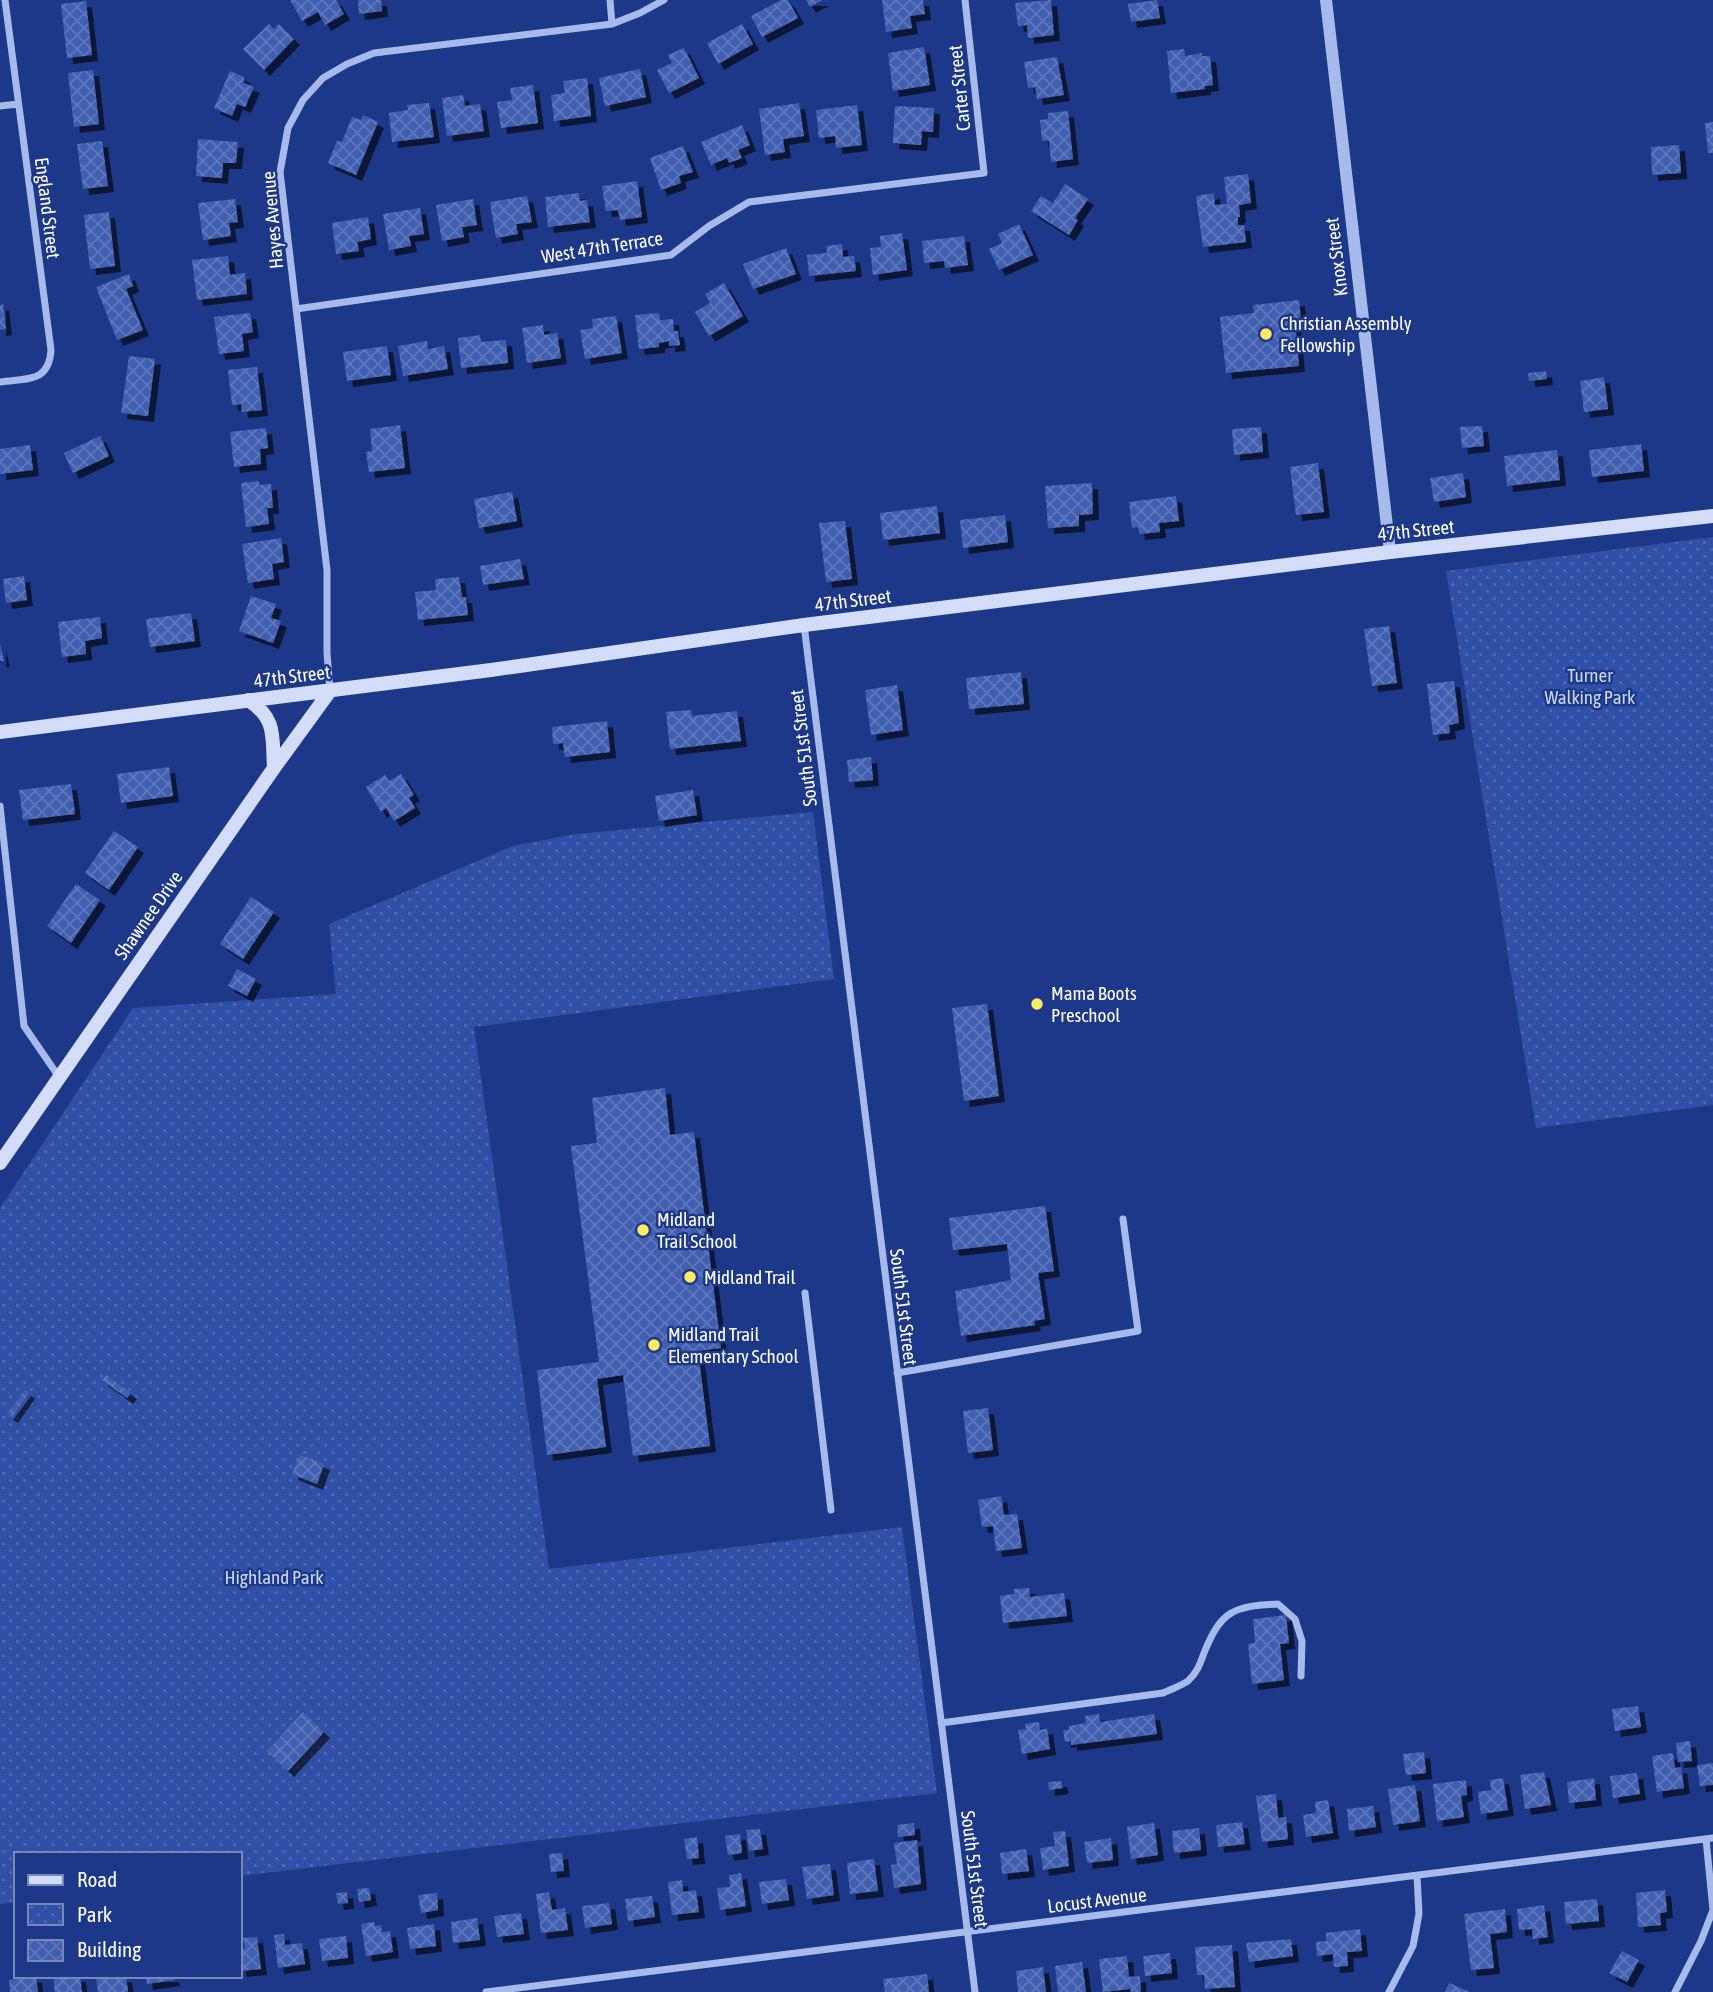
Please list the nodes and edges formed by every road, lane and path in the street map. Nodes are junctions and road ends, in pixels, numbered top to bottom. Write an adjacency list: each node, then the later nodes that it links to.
1 (5, 0): 7 (street, England Street)
2 (610, 0): 6 (street)
3 (664, 0): 6 (street, Hayes Avenue)
4 (965, 0): 9 (street, Carter Street)
5 (1326, 0): 13 (street, Knox Street)
6 (612, 24): 10 (street, Hayes Avenue)
7 (18, 104): 8 (street); 11 (street, England Street)
8 (0, 106)
9 (984, 173): 10 (street, West 47th Terrace)
10 (296, 309): 15 (street, Hayes Avenue)
11 (0, 382)
12 (1713, 516): 13 (main road, 47th Street)
13 (1390, 552): 14 (main road, 47th Street)
14 (804, 625): 15 (main road, 47th Street); 24 (street, South 51st Street)
15 (330, 691): 16 (main road, 47th Street); 18 (main road, Shawnee Drive)
16 (248, 700): 17 (main road, 47th Street); 18 (main road)
17 (0, 732)
18 (274, 768): 20 (main road, Shawnee Drive)
19 (0, 806): 20 (street)
20 (59, 1077): 21 (main road, Shawnee Drive)
21 (0, 1163)
22 (1123, 1219): 24 (street)
23 (805, 1293): 25 (street)
24 (897, 1373): 27 (street, South 51st Street)
25 (831, 1510)
26 (1301, 1676): 27 (street)
27 (942, 1723): 31 (street, South 51st Street)
28 (1710, 1838): 29 (street, Locust Avenue); 30 (street)
29 (1417, 1876): 31 (street, Locust Avenue); 34 (street)
30 (1713, 1910): 35 (street)
31 (967, 1932): 32 (street, Locust Avenue); 33 (street, South 51st Street)
32 (485, 1992)
33 (975, 1992)
34 (1389, 1992)
35 (1675, 1992)

